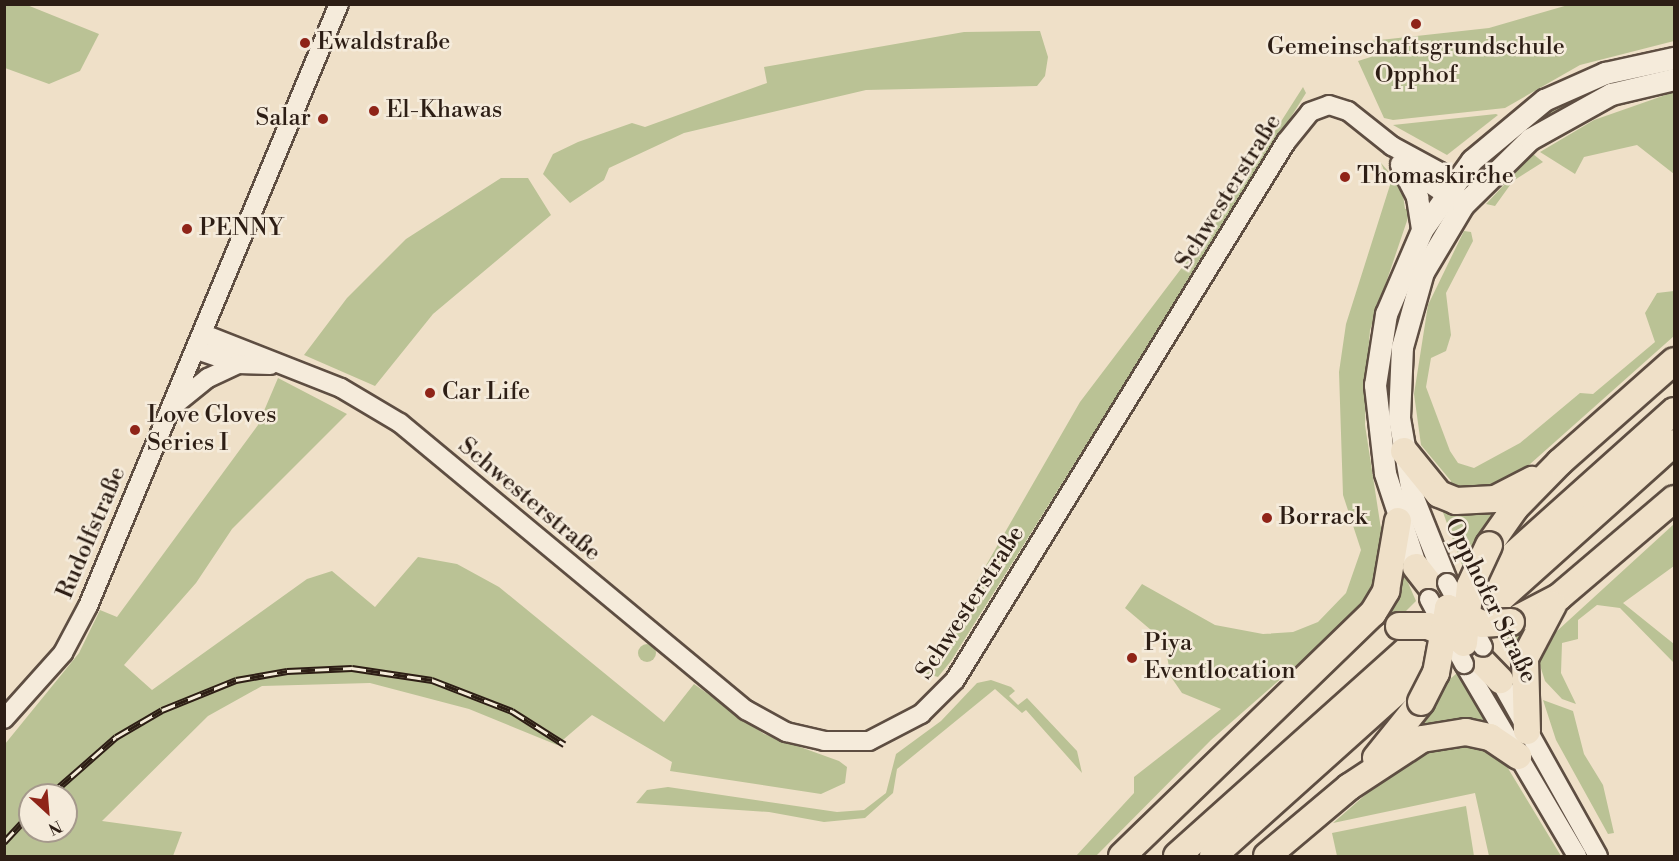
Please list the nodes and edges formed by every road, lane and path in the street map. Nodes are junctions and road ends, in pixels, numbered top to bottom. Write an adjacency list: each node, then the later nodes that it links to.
1 (339, 4): 8 (street, Rudolfstraße)
2 (1674, 58): 5 (main road, Opphofer Straße)
3 (1674, 79): 6 (main road, Opphofer Straße)
4 (1396, 155): 5 (street); 7 (main road); 11 (street, Schwesterstraße)
5 (1448, 189): 6 (street); 7 (main road, Opphofer Straße)
6 (1463, 205): 15 (main road, Opphofer Straße)
7 (1422, 230): 18 (main road, Opphofer Straße)
8 (200, 342): 10 (street, Schwesterstraße); 11 (street, Schwesterstraße); 12 (street, Rudolfstraße)
9 (1674, 361): 16 (highway)
10 (238, 364): 11 (street, Schwesterstraße); 12 (street)
11 (284, 366)
12 (169, 409): 24 (street, Rudolfstraße)
13 (1674, 411): 29 (highway)
14 (1674, 443): 30 (highway)
15 (1404, 451): 16 (highway); 21 (main road, Opphofer Straße)
16 (1560, 462): 21 (highway, bridge)
17 (1674, 499): 20 (highway)
18 (1398, 521): 19 (main road, Opphofer Straße); 22 (highway)
19 (1416, 567): 21 (highway)
20 (1559, 597): 21 (highway, bridge); 25 (highway)
21 (1456, 624): 22 (highway, bridge); 23 (highway); 26 (street, Opphofer Straße); 27 (highway, bridge)
22 (1341, 649): 28 (highway)
23 (1500, 680): 25 (street, Opphofer Straße)
24 (4, 719)
25 (1527, 731): 33 (street, Opphofer Straße)
26 (1518, 756): 27 (highway); 32 (street, Opphofer Straße)
27 (1350, 787): 31 (highway)
28 (1122, 856)
29 (1177, 856)
30 (1213, 856)
31 (1267, 856)
32 (1577, 856)
33 (1598, 856)

